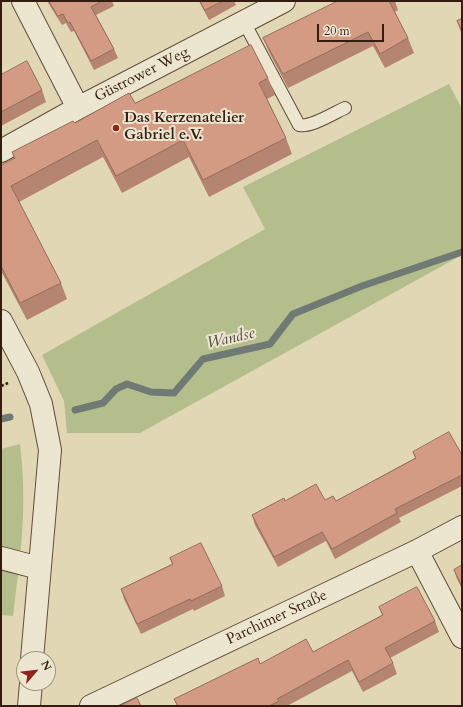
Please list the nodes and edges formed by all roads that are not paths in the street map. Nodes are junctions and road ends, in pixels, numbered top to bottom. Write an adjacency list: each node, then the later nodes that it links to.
1 (23, 1): 4 (street)
2 (284, 1): 3 (street, Güstrower Weg)
3 (244, 22): 4 (street, Güstrower Weg); 5 (lane)
4 (78, 108): 6 (street, Güstrower Weg)
5 (345, 108)
6 (1, 151)
7 (1, 321): 11 (street)
8 (462, 527): 9 (street, Parchimer Straße)
9 (417, 551): 12 (street); 16 (street, Parchimer Straße)
10 (1, 558): 11 (street)
11 (39, 568): 13 (street)
12 (462, 637)
13 (33, 651)
14 (30, 691): 15 (street)
15 (29, 706)
16 (91, 706)

